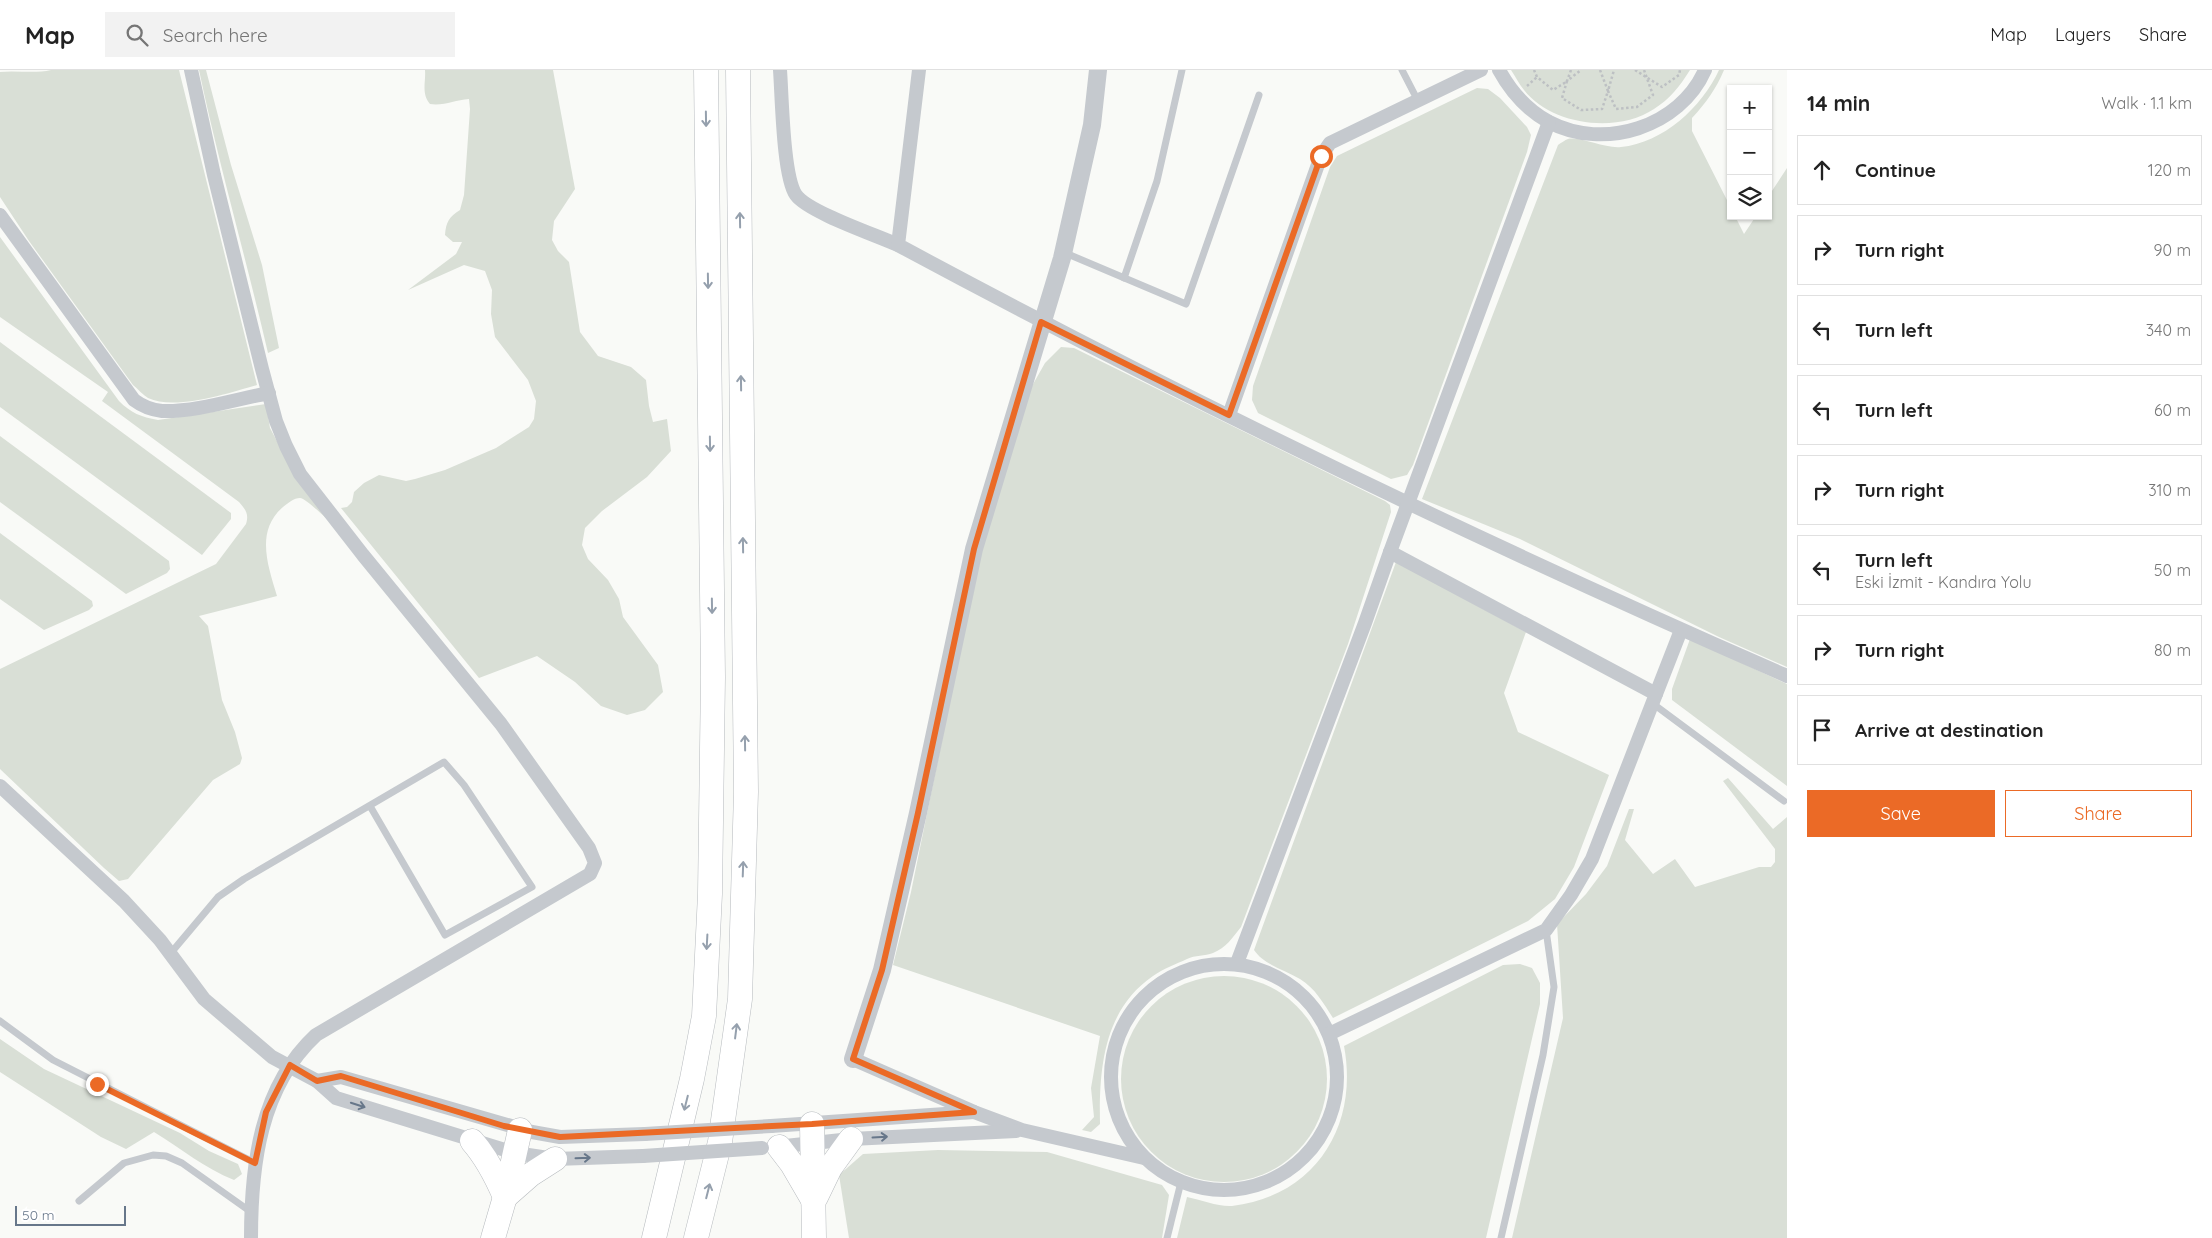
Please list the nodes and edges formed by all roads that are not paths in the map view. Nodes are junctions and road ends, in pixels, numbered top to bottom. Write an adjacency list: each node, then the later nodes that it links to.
1 (191, 70): 20 (street)
2 (706, 70): 56 (highway, one-way to 56)
3 (738, 70): 57 (highway, one-way to 3)
4 (780, 70): 16 (street)
5 (919, 70): 16 (street)
6 (1098, 70): 17 (street)
7 (1182, 70): 18 (lane)
8 (1402, 70): 13 (lane)
9 (1480, 70): 13 (street)
10 (1499, 70): 14 (street)
11 (1705, 70): 14 (street)
12 (1259, 95): 18 (lane)
13 (1418, 101): 21 (street)
14 (1549, 122): 22 (street)
15 (0, 215): 20 (street)
16 (898, 245): 19 (street)
17 (1063, 252): 18 (lane); 19 (street)
18 (1124, 278)
19 (1041, 322): 21 (street); 35 (street)
20 (269, 393): 36 (street)
21 (1229, 415): 22 (street)
22 (1409, 504): 23 (street); 24 (street)
23 (1390, 552): 26 (street); 32 (street)
24 (1681, 630): 25 (street); 26 (street)
25 (1787, 676)
26 (1654, 698): 28 (lane); 30 (street)
27 (0, 786): 31 (street)
28 (1784, 801)
29 (370, 806): 29 (lane); 31 (lane)
30 (1546, 930): 34 (street); 60 (lane)
31 (170, 954): 36 (street)
32 (1237, 963): 34 (street); 46 (street)
33 (0, 1021): 48 (lane)
34 (1330, 1034): 49 (street)
35 (853, 1059): 38 (street)
36 (290, 1065): 37 (street); 48 (street)
37 (317, 1081): 39 (street); 43 (street, one-way to 43)
38 (974, 1112): 40 (street); 41 (street)
39 (520, 1130): 44 (street, bridge); 45 (highway)
40 (1022, 1130): 42 (street, one-way to 40); 46 (street)
41 (812, 1134): 42 (street); 44 (street); 44 (street); 52 (highway)
42 (851, 1139): 52 (highway)
43 (472, 1141): 45 (street); 50 (highway)
44 (771, 1141): 47 (street, one-way to 44, bridge); 52 (highway)
45 (515, 1153): 47 (street); 50 (highway)
46 (1144, 1158): 49 (street)
47 (555, 1159): 50 (highway)
48 (255, 1163): 53 (street)
49 (1181, 1182): 59 (lane)
50 (505, 1197): 55 (highway)
51 (79, 1201): 53 (lane)
52 (814, 1201): 58 (highway)
53 (251, 1212): 54 (street)
54 (251, 1238)
55 (493, 1238)
56 (654, 1238)
57 (696, 1238)
58 (814, 1238)
59 (1167, 1238)
60 (1500, 1238)

